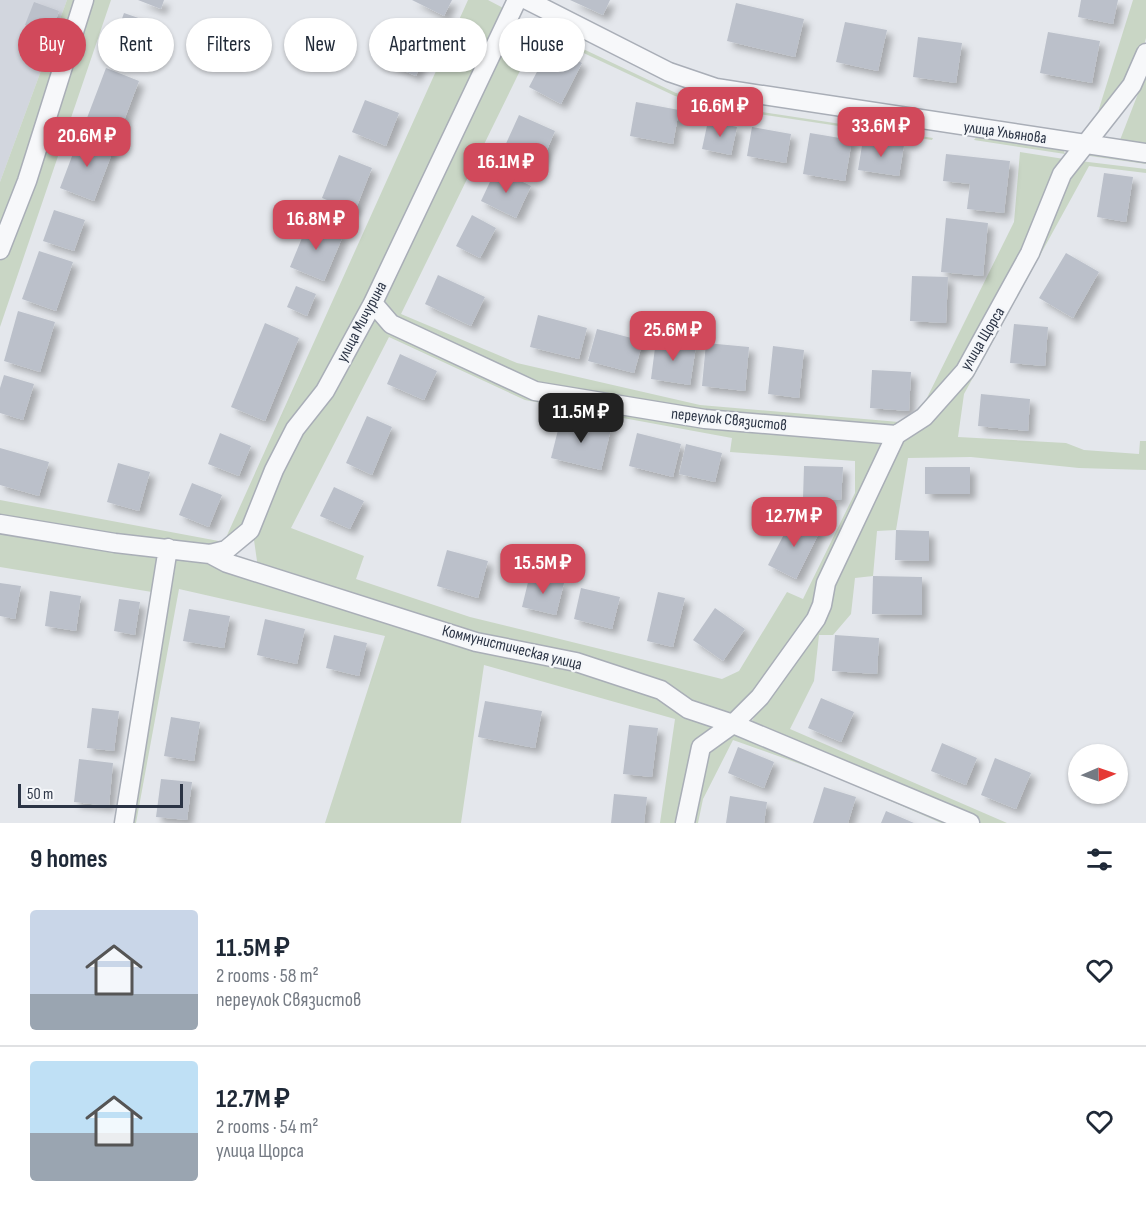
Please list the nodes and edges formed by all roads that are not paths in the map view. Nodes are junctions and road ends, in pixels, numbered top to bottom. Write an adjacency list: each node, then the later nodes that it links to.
1 (84, 0): 7 (street)
2 (517, 0): 8 (street, улица Мичурина)
3 (527, 0): 5 (street, улица Ульянова)
4 (1146, 53): 5 (street, улица Щорса)
5 (1086, 145): 6 (street, улица Ульянова); 9 (street, улица Щорса)
6 (1146, 153)
7 (0, 250)
8 (373, 303): 9 (street, переулок Связистов); 11 (street, улица Мичурина)
9 (896, 435): 15 (street)
10 (0, 524): 12 (street, Коммунистическая улица)
11 (250, 530): 13 (street, улица Мичурина); 14 (street)
12 (168, 548): 13 (street, Коммунистическая улица); 16 (street)
13 (210, 554): 14 (street, Коммунистическая улица)
14 (253, 571): 15 (street, Коммунистическая улица)
15 (733, 724): 17 (street); 18 (street, Коммунистическая улица)
16 (124, 823)
17 (685, 823)
18 (970, 823)

